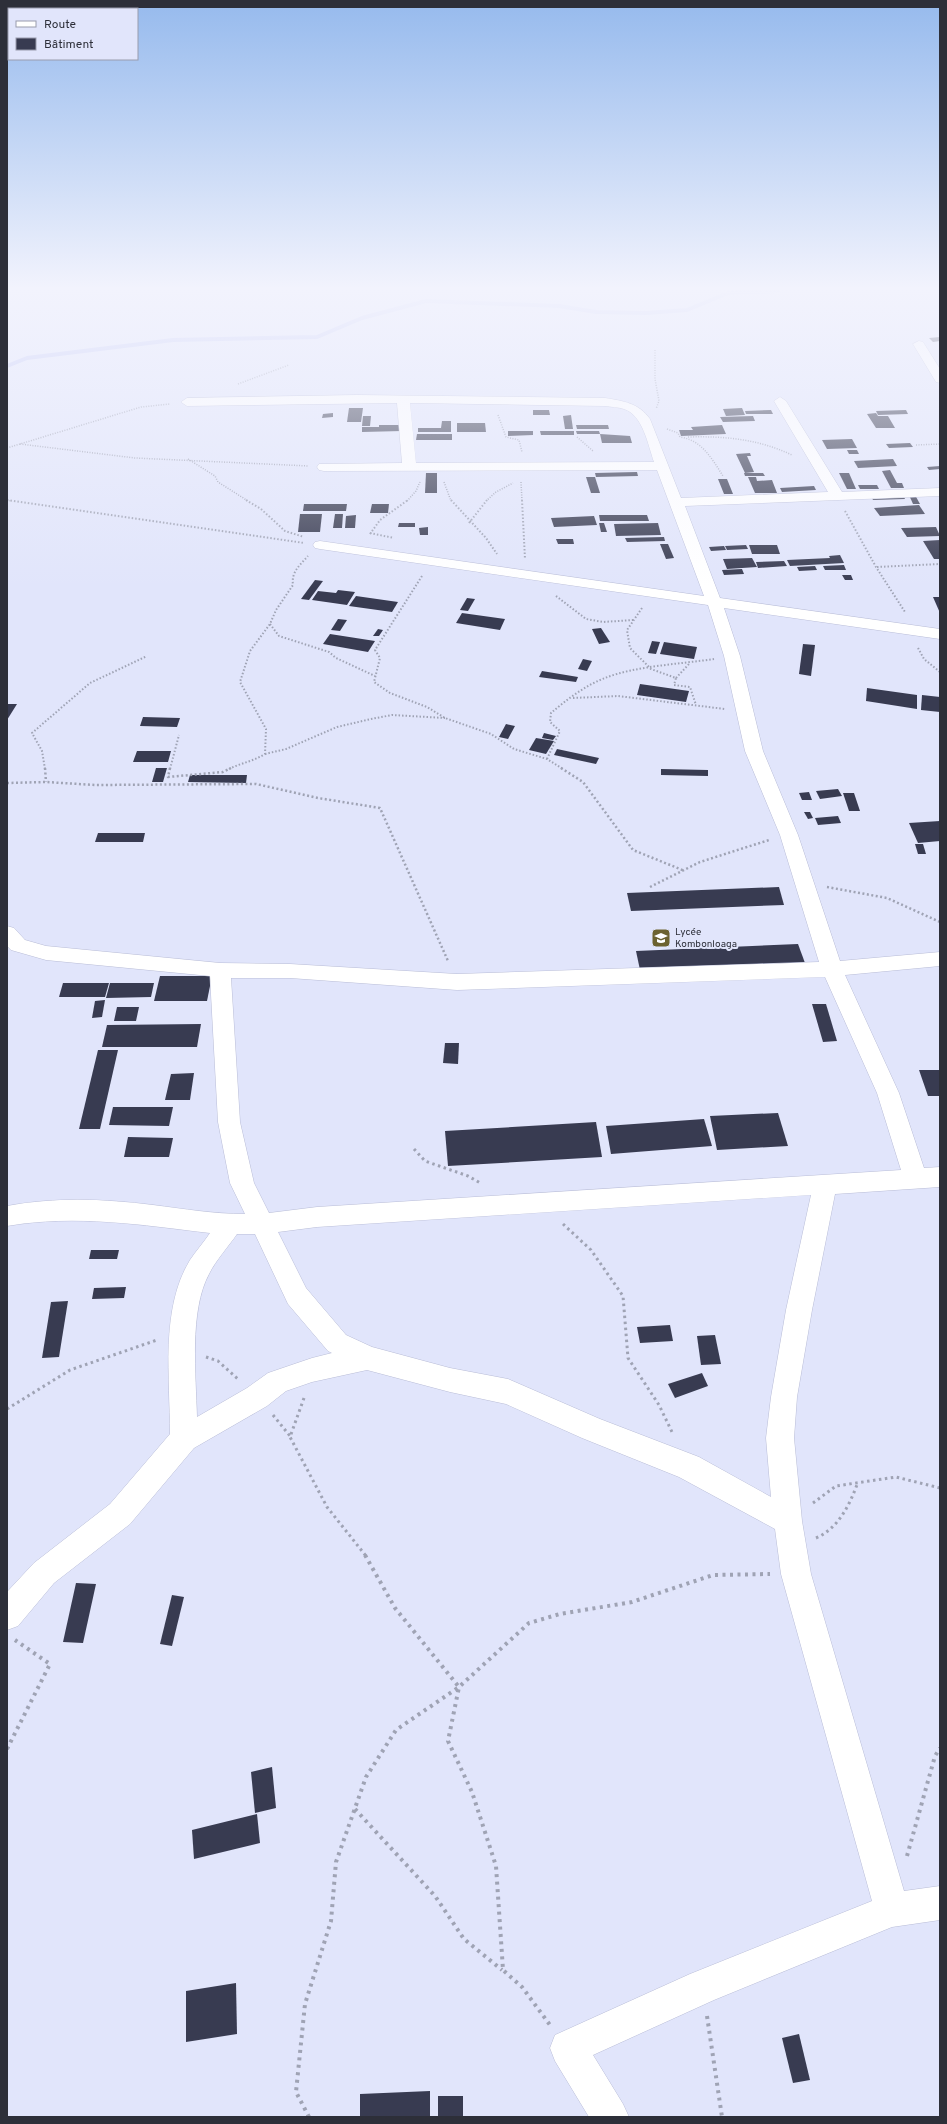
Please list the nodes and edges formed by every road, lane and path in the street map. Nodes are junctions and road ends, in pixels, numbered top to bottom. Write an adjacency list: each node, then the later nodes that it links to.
1 (657, 390): 6 (path)
2 (403, 400): 4 (street); 5 (street); 15 (street)
3 (780, 401): 13 (street)
4 (187, 402): 8 (path)
5 (494, 402): 6 (street); 16 (path)
6 (644, 419): 7 (path); 14 (street)
7 (688, 437): 13 (path); 19 (path)
8 (20, 444): 11 (path); 12 (path)
9 (940, 444): 10 (path)
10 (916, 445)
11 (7, 448)
12 (188, 459): 17 (path); 25 (path)
13 (817, 461): 21 (street)
14 (662, 466): 16 (street); 23 (street)
15 (409, 467): 16 (street); 17 (street); 18 (path)
16 (524, 467)
17 (324, 468)
18 (427, 470): 24 (path); 26 (path)
19 (723, 476)
20 (940, 492): 21 (street)
21 (837, 495): 23 (street); 29 (path)
22 (7, 500): 25 (path)
23 (677, 502): 32 (street)
24 (469, 523): 30 (path); 30 (path)
25 (320, 545): 26 (street); 34 (path)
26 (364, 552): 27 (street)
27 (432, 561): 30 (street); 42 (path)
28 (940, 564): 29 (path)
29 (876, 567): 35 (path)
30 (521, 574): 31 (street); 33 (path)
31 (661, 594): 32 (street); 33 (path)
32 (714, 601): 35 (street); 38 (street)
33 (633, 620): 40 (path)
34 (270, 624): 42 (path); 49 (path)
35 (917, 630): 36 (street); 41 (path)
36 (940, 634)
37 (147, 656): 51 (path)
38 (732, 656): 39 (path); 46 (street)
39 (690, 663): 40 (path); 43 (path)
40 (651, 669): 43 (path); 44 (path)
41 (940, 672)
42 (375, 676): 47 (path)
43 (676, 678): 45 (path)
44 (571, 698): 45 (path); 50 (path)
45 (696, 705): 46 (path)
46 (745, 710): 53 (street)
47 (445, 718): 49 (path); 50 (path)
48 (179, 735): 49 (path)
49 (265, 754)
50 (547, 759): 54 (path)
51 (46, 782): 52 (path); 62 (path)
52 (7, 783)
53 (789, 834): 54 (path); 55 (street)
54 (685, 871): 56 (path)
55 (803, 877): 57 (path); 60 (street)
56 (650, 887)
57 (940, 922)
58 (7, 933): 61 (street)
59 (940, 959): 60 (street)
60 (832, 969): 62 (street); 65 (street)
61 (220, 970): 62 (street); 71 (street)
62 (457, 982)
63 (414, 1149): 67 (path)
64 (940, 1177): 65 (street)
65 (916, 1179): 66 (street)
66 (825, 1183): 67 (street); 80 (street)
67 (518, 1204): 71 (street)
68 (7, 1216): 70 (street)
69 (556, 1221): 77 (path)
70 (231, 1224): 71 (street); 72 (street)
71 (263, 1224): 73 (street)
72 (182, 1331): 75 (path); 76 (street)
73 (367, 1358): 74 (street); 77 (street)
74 (312, 1370): 76 (street); 83 (path)
75 (7, 1409)
76 (184, 1439): 82 (street)
77 (689, 1467): 80 (street)
78 (858, 1482): 79 (path); 80 (path); 80 (path)
79 (940, 1488)
80 (799, 1531): 81 (street)
81 (796, 1574): 83 (path); 89 (street)
82 (9, 1625): 85 (path)
83 (459, 1686): 86 (path); 90 (path)
84 (940, 1748): 87 (path)
85 (7, 1749)
86 (355, 1809): 90 (path); 93 (path)
87 (907, 1859)
88 (940, 1903): 89 (street)
89 (892, 1910): 91 (street)
90 (503, 1970): 92 (path)
91 (703, 1988): 92 (street); 95 (path)
92 (568, 2048): 94 (street)
93 (309, 2117)
94 (610, 2117)
95 (722, 2117)

